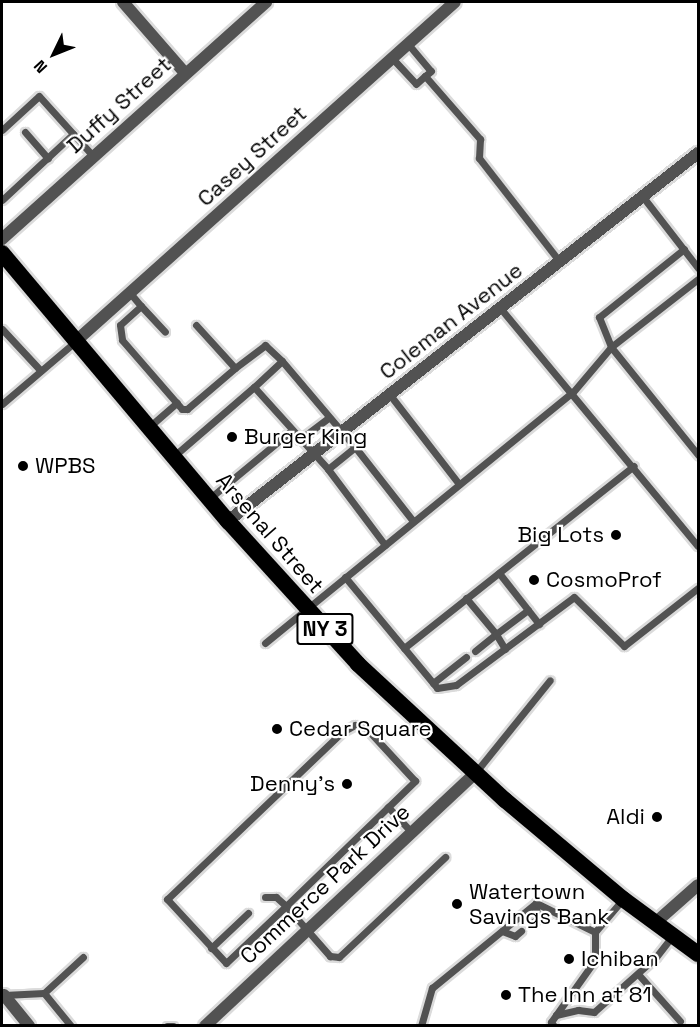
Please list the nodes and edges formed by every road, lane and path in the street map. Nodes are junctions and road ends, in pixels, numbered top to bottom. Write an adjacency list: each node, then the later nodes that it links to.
1 (123, 2): 6 (street)
2 (266, 2): 6 (street, Duffy Street)
3 (456, 2): 4 (street, Casey Street)
4 (408, 44): 5 (street, Casey Street); 7 (lane)
5 (392, 58): 7 (lane); 22 (street, Casey Street)
6 (185, 73): 12 (street, Duffy Street)
7 (425, 76): 19 (lane)
8 (2, 130): 10 (lane)
9 (25, 132): 13 (lane)
10 (73, 134): 12 (lane); 13 (lane)
11 (699, 153): 14 (street, Coleman Avenue)
12 (93, 156): 16 (street, Duffy Street)
13 (48, 158): 15 (lane)
14 (643, 197): 17 (lane); 19 (street, Coleman Avenue)
15 (2, 200)
16 (2, 239)
17 (684, 249): 20 (lane); 29 (lane)
18 (2, 253): 28 (highway, Arsenal Street / NY 3)
19 (560, 262): 24 (street, Coleman Avenue)
20 (699, 267)
21 (699, 279): 29 (lane)
22 (130, 293): 23 (lane); 28 (street, Casey Street)
23 (141, 306): 27 (lane); 36 (lane)
24 (501, 309): 34 (lane); 35 (street, Coleman Avenue)
25 (196, 325): 31 (lane)
26 (2, 329): 32 (lane)
27 (165, 332)
28 (76, 341): 32 (lane); 39 (highway, Arsenal Street / NY 3)
29 (611, 347): 34 (lane); 45 (lane)
30 (282, 361): 31 (lane); 33 (lane); 38 (lane)
31 (235, 368): 36 (lane)
32 (41, 371): 37 (lane)
33 (254, 387): 40 (lane); 46 (lane)
34 (573, 392): 47 (lane); 49 (lane)
35 (390, 394): 41 (street, Coleman Avenue); 49 (lane)
36 (177, 403): 39 (lane)
37 (2, 404)
38 (328, 418): 41 (lane); 42 (lane)
39 (149, 427): 46 (highway, Arsenal Street / NY 3)
40 (291, 431): 42 (lane); 50 (lane)
41 (340, 433): 43 (lane); 44 (street, Coleman Avenue)
42 (299, 440): 44 (lane)
43 (355, 447): 48 (lane); 52 (lane)
44 (312, 455): 48 (lane); 51 (street, Coleman Avenue)
45 (699, 455)
46 (174, 456): 50 (highway, Arsenal Street / NY 3)
47 (634, 466): 54 (lane); 55 (lane)
48 (328, 469): 53 (lane)
49 (459, 484): 52 (lane)
50 (210, 499): 51 (highway, Arsenal Street / NY 3)
51 (228, 521): 59 (highway, Arsenal Street / NY 3)
52 (413, 521): 53 (lane)
53 (385, 545): 56 (lane)
54 (699, 546)
55 (499, 573): 58 (lane); 60 (lane)
56 (345, 577): 59 (lane); 64 (lane)
57 (699, 588): 61 (lane)
58 (466, 598): 62 (lane); 64 (lane)
59 (306, 609): 63 (lane); 70 (highway, Arsenal Street / NY 3)
60 (528, 610): 61 (lane); 62 (lane)
61 (539, 624): 65 (lane)
62 (496, 634): 65 (lane); 66 (lane)
63 (265, 643)
64 (404, 648): 69 (lane)
65 (505, 649): 69 (lane)
66 (475, 651)
67 (466, 657): 69 (lane)
68 (550, 680): 70 (lane)
69 (435, 686)
70 (475, 773): 72 (street, Commerce Park Drive); 76 (highway, Arsenal Street / NY 3)
71 (388, 807): 72 (lane); 78 (lane); 87 (lane)
72 (411, 832): 82 (street, Commerce Park Drive)
73 (445, 857): 82 (lane)
74 (699, 885): 81 (street)
75 (265, 897): 78 (lane)
76 (622, 899): 81 (highway, Arsenal Street / NY 3); 85 (lane)
77 (536, 903): 80 (lane); 83 (lane); 85 (lane)
78 (286, 906): 82 (lane); 87 (lane)
79 (248, 912): 87 (lane)
80 (532, 923)
81 (655, 923): 86 (highway, Arsenal Street / NY 3)
82 (308, 930): 95 (street, Commerce Park Drive)
83 (502, 931): 84 (lane); 100 (lane)
84 (521, 931)
85 (595, 932): 93 (lane)
86 (673, 936): 88 (highway, Arsenal Street / NY 3); 90 (lane)
87 (211, 948)
88 (699, 954)
89 (83, 957): 91 (lane)
90 (638, 974): 93 (lane); 94 (lane)
91 (44, 993): 92 (lane); 97 (lane)
92 (4, 995): 96 (street)
93 (556, 1016): 101 (lane)
94 (680, 1021)
95 (205, 1025)
96 (29, 1026)
97 (71, 1026)
98 (167, 1026): 99 (lane)
99 (172, 1026)
100 (421, 1026)
101 (554, 1026)

